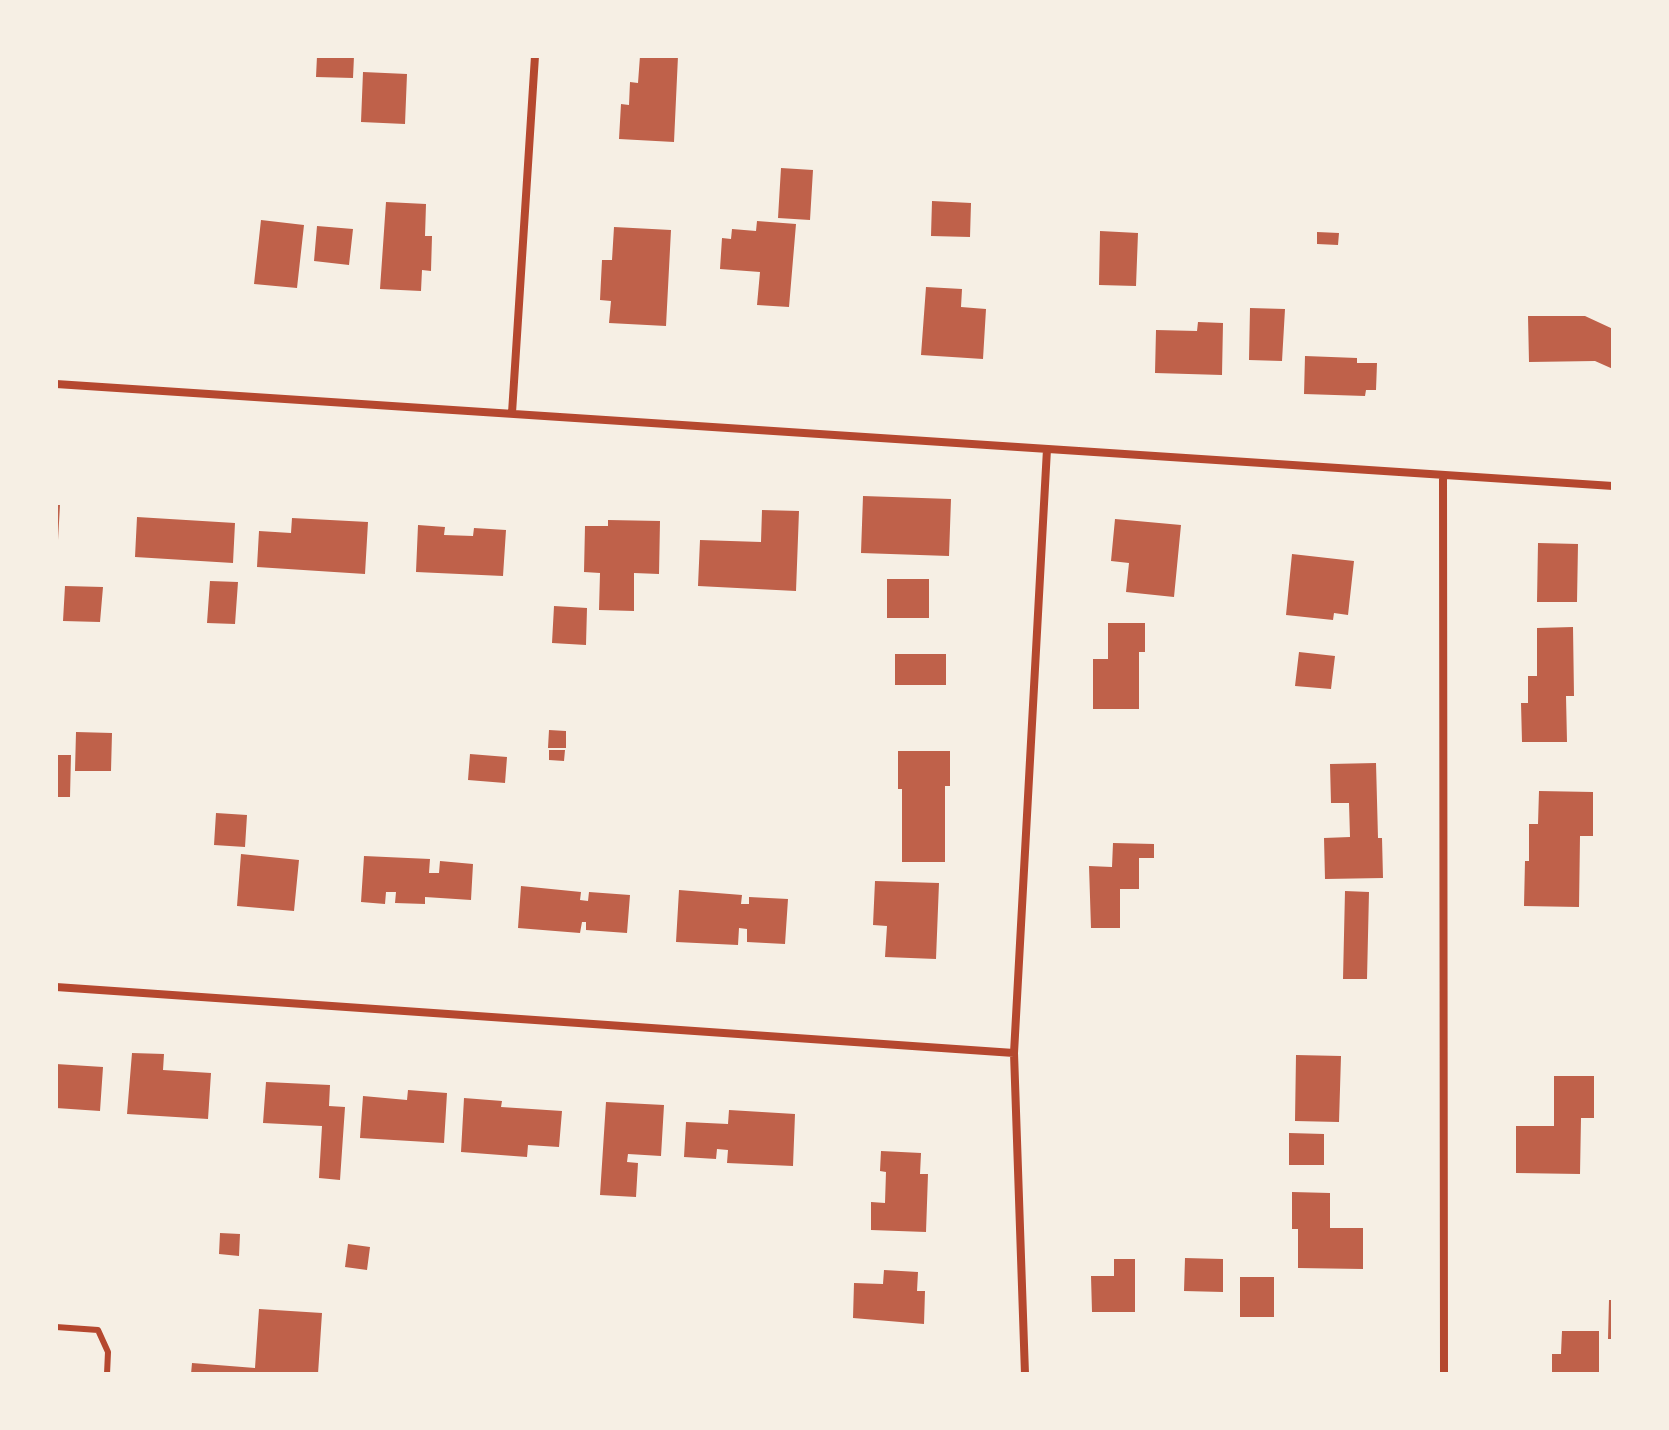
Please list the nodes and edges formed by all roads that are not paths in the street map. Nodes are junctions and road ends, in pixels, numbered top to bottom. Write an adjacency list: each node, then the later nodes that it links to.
1 (535, 56): 3 (street)
2 (56, 384): 3 (street)
3 (512, 413): 4 (street)
4 (1047, 449): 5 (street); 8 (street)
5 (1443, 477): 6 (street); 12 (street)
6 (1613, 486)
7 (56, 987): 8 (street)
8 (1014, 1053): 11 (street)
9 (56, 1327): 10 (lane)
10 (107, 1374)
11 (1025, 1374)
12 (1444, 1374)

